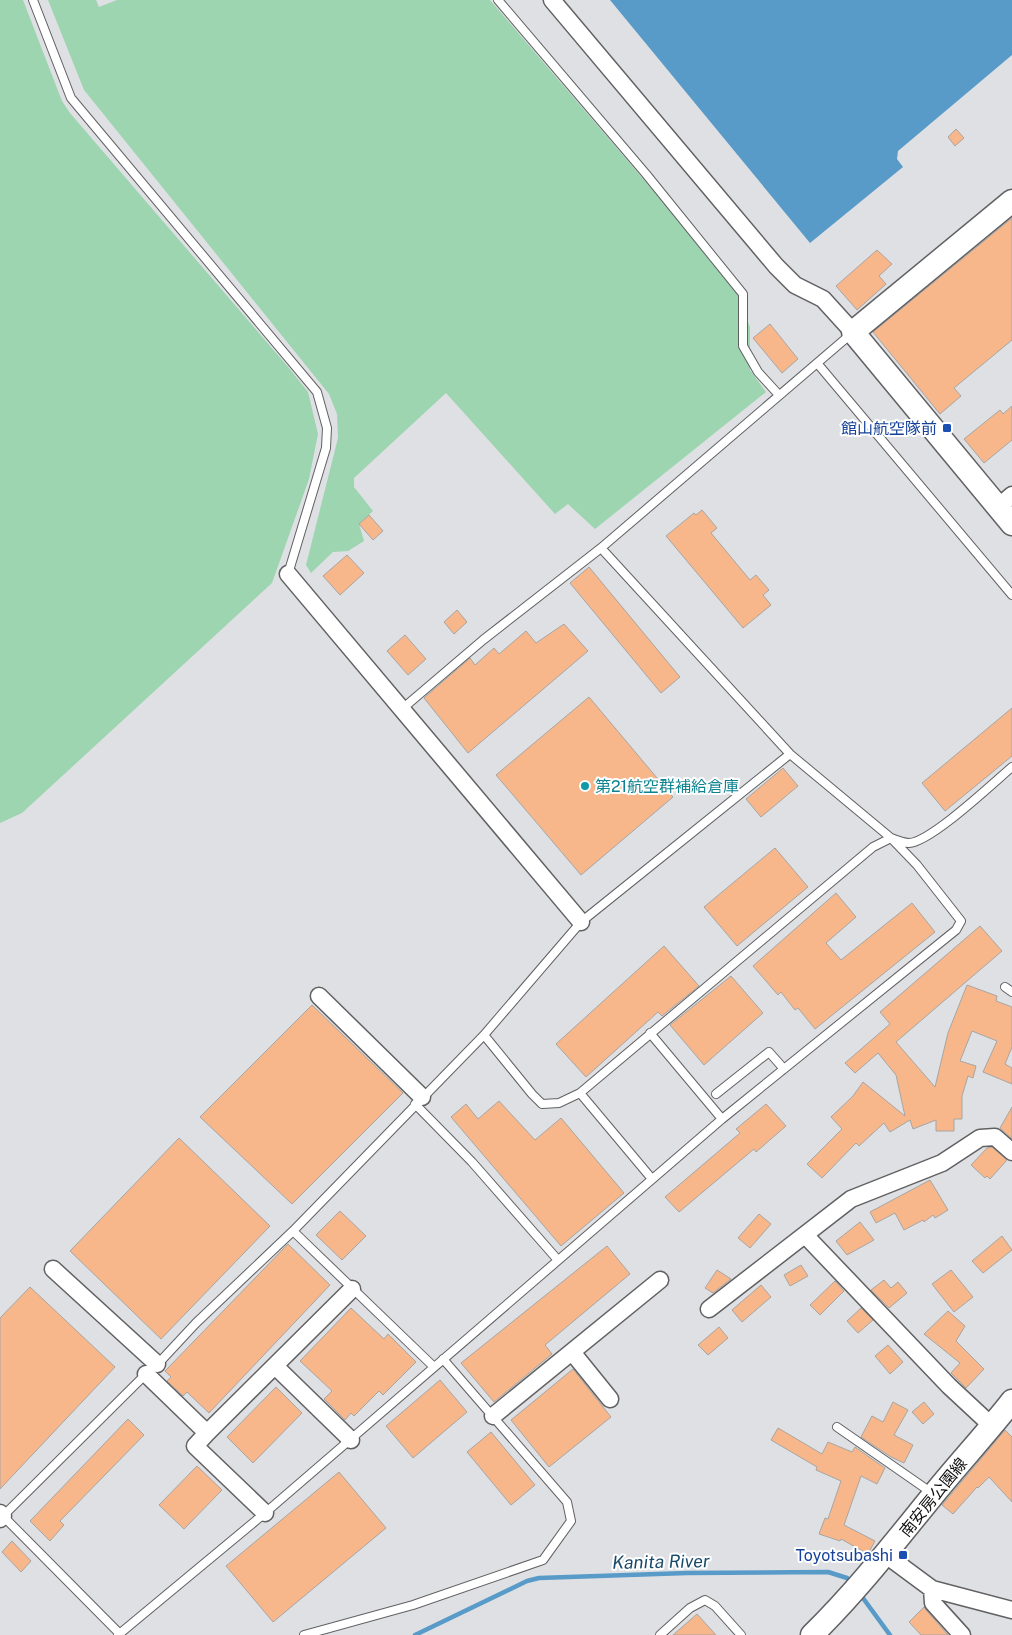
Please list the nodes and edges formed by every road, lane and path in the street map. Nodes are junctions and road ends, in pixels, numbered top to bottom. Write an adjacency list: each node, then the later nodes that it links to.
1 (33, 0): 11 (lane)
2 (498, 0): 7 (lane)
3 (552, 0): 5 (street)
4 (1012, 201): 5 (street)
5 (853, 332): 6 (lane); 8 (street)
6 (817, 363): 7 (lane); 12 (lane)
7 (779, 395): 10 (lane)
8 (1005, 501): 9 (street)
9 (1012, 524)
10 (601, 548): 13 (lane); 14 (lane)
11 (288, 574): 13 (street)
12 (1012, 595)
13 (402, 709): 17 (street)
14 (790, 754): 16 (lane); 17 (lane)
15 (1012, 768): 16 (lane)
16 (891, 838): 19 (lane); 21 (lane)
17 (581, 922): 20 (lane)
18 (319, 996): 24 (street)
19 (650, 1033): 22 (lane); 25 (lane)
20 (484, 1036): 22 (lane); 24 (lane)
21 (784, 1068): 23 (lane); 25 (lane)
22 (580, 1092): 27 (lane)
23 (716, 1094)
24 (418, 1101): 28 (lane); 30 (lane)
25 (722, 1119): 27 (lane)
26 (1012, 1152): 29 (street)
27 (652, 1179): 30 (lane)
28 (293, 1231): 33 (lane); 39 (lane)
29 (805, 1235): 34 (street); 43 (street)
30 (557, 1259): 36 (lane)
31 (53, 1269): 39 (street)
32 (660, 1280): 35 (street)
33 (352, 1288): 37 (street); 38 (lane)
34 (709, 1309)
35 (572, 1352): 40 (street); 42 (street)
36 (443, 1359): 38 (lane); 42 (lane)
37 (275, 1366): 45 (street); 46 (street)
38 (434, 1367): 46 (lane)
39 (152, 1369): 45 (street); 49 (lane)
40 (610, 1399)
41 (1010, 1407): 43 (street, 南安房公園線)
42 (493, 1416): 54 (lane)
43 (992, 1426): 47 (street, 南安房公園線)
44 (837, 1427): 47 (lane)
45 (207, 1433): 48 (street)
46 (351, 1440): 48 (lane)
47 (934, 1494): 50 (street, 南安房公園線)
48 (265, 1514): 53 (lane)
49 (1, 1516): 53 (lane)
50 (886, 1555): 51 (street); 57 (street, 南安房公園線)
51 (932, 1589): 52 (street); 58 (street)
52 (1012, 1610)
53 (119, 1634)
54 (304, 1635)
55 (660, 1635): 56 (lane)
56 (741, 1635)
57 (812, 1635)
58 (962, 1635)

